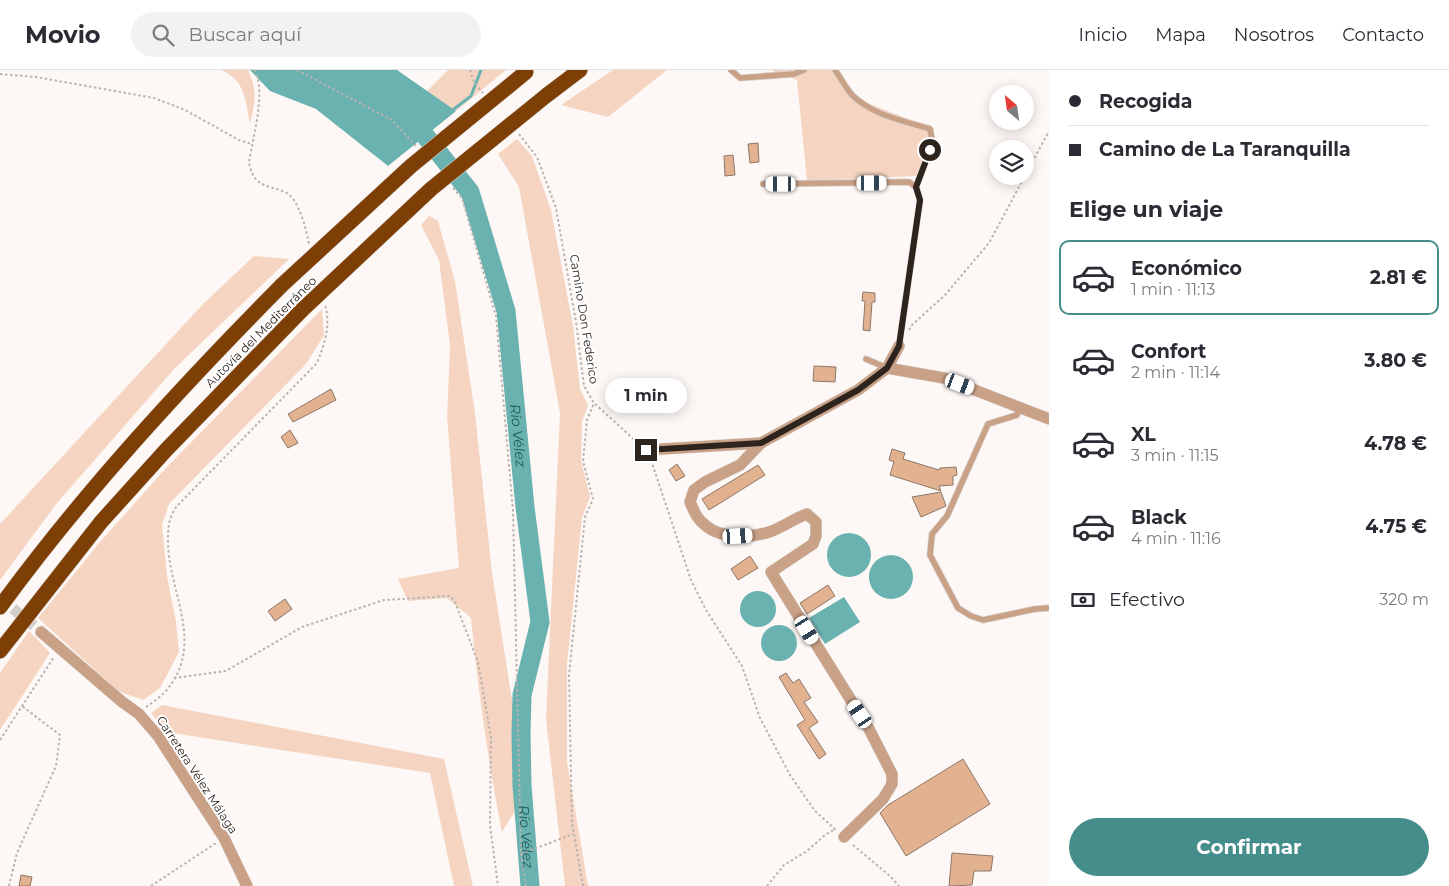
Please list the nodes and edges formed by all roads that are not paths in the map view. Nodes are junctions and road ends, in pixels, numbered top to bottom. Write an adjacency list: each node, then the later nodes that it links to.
1 (731, 70): 2 (lane)
2 (804, 70)
3 (835, 70): 7 (lane)
4 (527, 71): 15 (highway, Autovía del Mediterráneo, bridge)
5 (579, 71): 18 (highway, Autovía del Mediterráneo, bridge)
6 (763, 184): 7 (lane)
7 (916, 187): 8 (lane)
8 (899, 346): 10 (street)
9 (866, 359): 10 (lane)
10 (887, 368): 11 (street); 13 (street)
11 (1020, 407): 12 (street); 16 (lane)
12 (1049, 419)
13 (761, 443): 14 (street); 19 (street)
14 (646, 450)
15 (0, 607)
16 (1049, 608)
17 (41, 632): 20 (street, Carretera Vélez Málaga)
18 (0, 652)
19 (839, 833)
20 (247, 886)

